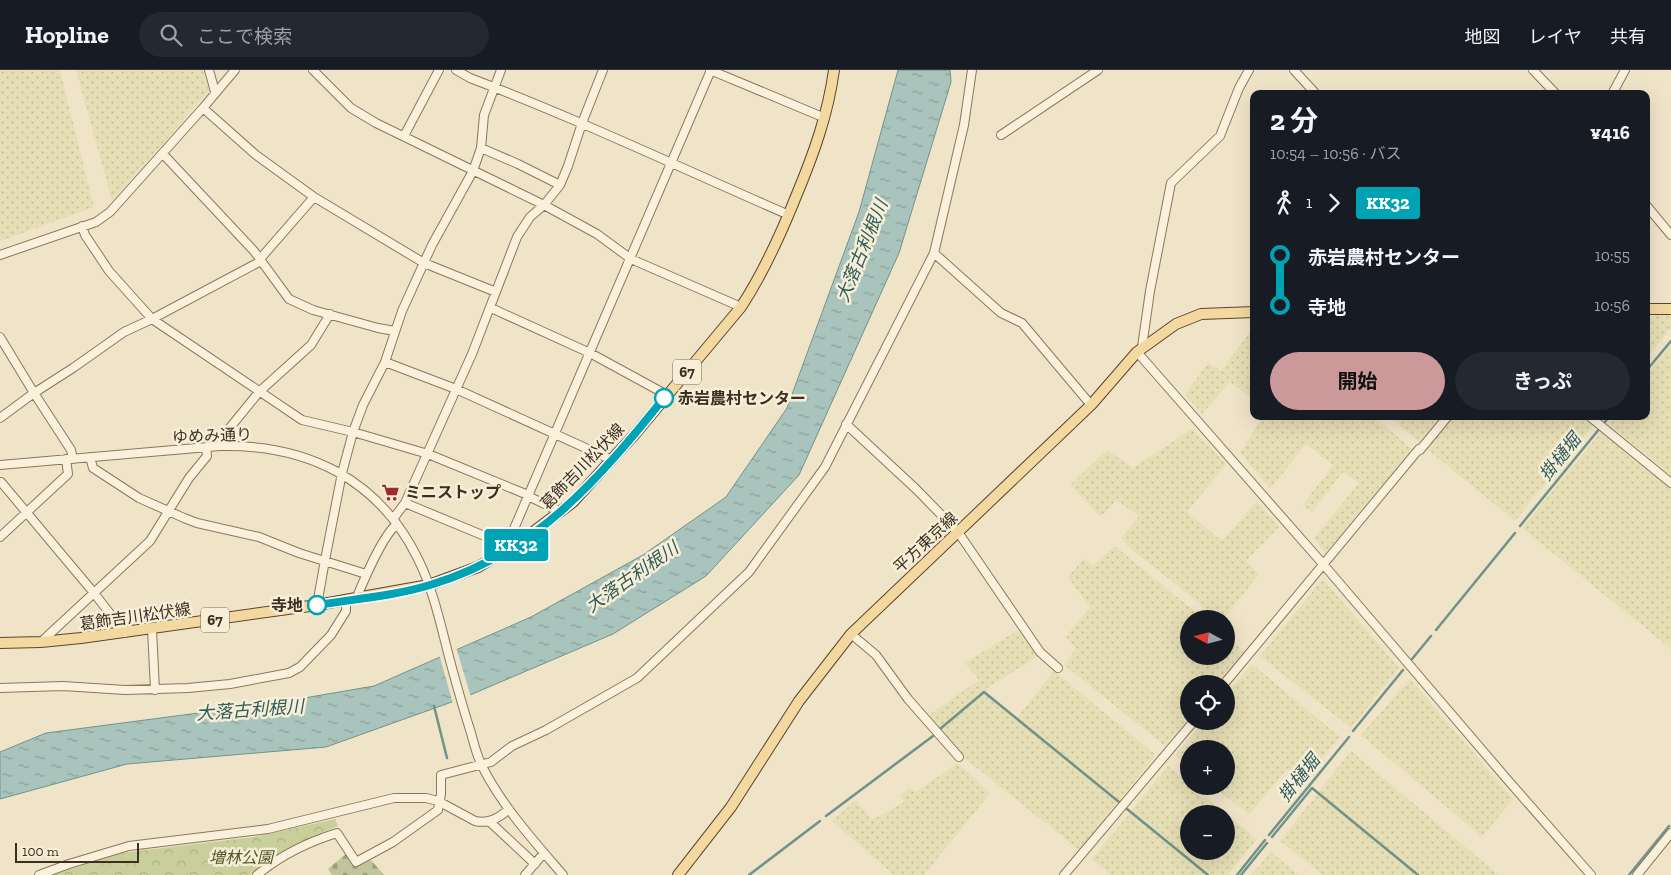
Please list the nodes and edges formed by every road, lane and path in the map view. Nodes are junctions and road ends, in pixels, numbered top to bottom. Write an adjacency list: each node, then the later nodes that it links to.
1 (209, 70): 20 (street)
2 (235, 70): 20 (street)
3 (313, 70): 25 (street)
4 (439, 70): 25 (street)
5 (456, 70): 16 (street)
6 (502, 70): 16 (street)
7 (604, 70): 23 (street)
8 (711, 70): 22 (street); 28 (street)
9 (834, 70): 22 (main road, 葛飾吉川松伏線 / 67)
10 (972, 70): 37 (street)
11 (1098, 70): 24 (street)
12 (1249, 70): 52 (street)
13 (1294, 70): 17 (street)
14 (1533, 70): 18 (street)
15 (1625, 70): 19 (street)
16 (494, 87): 23 (street); 26 (street)
17 (1312, 90)
18 (1552, 90)
19 (1614, 90)
20 (215, 92): 21 (street)
21 (203, 108): 27 (street); 31 (street)
22 (825, 118): 34 (main road, 葛飾吉川松伏線 / 67)
23 (582, 123): 28 (street); 30 (street)
24 (1001, 135)
25 (404, 136): 29 (street)
26 (481, 148): 29 (street); 30 (street)
27 (163, 154): 35 (street); 40 (street)
28 (671, 164): 34 (street); 39 (street)
29 (472, 171): 32 (street); 41 (street)
30 (560, 185): 32 (street)
31 (314, 197): 40 (street); 41 (street)
32 (544, 205): 39 (street); 42 (street)
33 (1650, 210): 36 (street)
34 (789, 215): 43 (main road, 葛飾吉川松伏線 / 67)
35 (82, 226): 38 (street); 49 (street)
36 (1671, 235)
37 (934, 253): 59 (street); 63 (street)
38 (0, 255)
39 (630, 259): 43 (street); 53 (street)
40 (261, 260): 48 (street); 49 (street)
41 (424, 263): 42 (street); 50 (street)
42 (496, 292): 44 (street)
43 (741, 307): 58 (main road, 葛飾吉川松伏線 / 67)
44 (491, 308): 53 (street); 55 (street)
45 (1650, 309): 46 (main road)
46 (1671, 309)
47 (1250, 312): 52 (main road, 平方東京線)
48 (330, 314): 50 (street); 56 (street)
49 (152, 319): 56 (street); 57 (street)
50 (395, 331): 54 (street)
51 (0, 337): 57 (street)
52 (1140, 350): 59 (main road, 平方東京線); 86 (street)
53 (590, 353): 58 (street); 65 (street)
54 (385, 362): 55 (street); 64 (street)
55 (456, 389): 65 (street); 68 (street)
56 (259, 392): 64 (street); 66 (street)
57 (34, 393): 60 (street); 70 (street)
58 (667, 395): 71 (main road, 葛飾吉川松伏線 / 67)
59 (1090, 405): 82 (main road, 平方東京線)
60 (0, 418)
61 (1444, 420): 86 (street)
62 (1594, 420): 75 (street)
63 (846, 424): 82 (street); 103 (street)
64 (353, 432): 68 (street); 73 (street)
65 (555, 435): 71 (street); 76 (street)
66 (220, 446): 67 (street, ゆめみ通り); 73 (street, ゆめみ通り)
67 (206, 447): 69 (street, ゆめみ通り); 79 (street)
68 (428, 454): 76 (street); 77 (street)
69 (90, 457): 70 (street, ゆめみ通り); 79 (street)
70 (69, 459): 72 (street, ゆめみ通り); 78 (street)
71 (612, 460): 80 (main road, 葛飾吉川松伏線 / 67)
72 (0, 465)
73 (342, 474): 81 (street, ゆめみ通り); 85 (street)
74 (1, 482): 78 (street)
75 (1671, 483)
76 (528, 496): 80 (street); 84 (street)
77 (405, 503): 81 (street); 84 (street)
78 (27, 512): 83 (street); 89 (street)
79 (168, 512): 85 (street); 89 (street)
80 (562, 512): 84 (main road, 葛飾吉川松伏線 / 67)
81 (395, 521): 87 (street); 88 (street, ゆめみ通り)
82 (958, 532): 94 (main road, 平方東京線); 97 (street)
83 (0, 537)
84 (504, 552): 88 (main road, 葛飾吉川松伏線 / 67)
85 (324, 560): 87 (street); 91 (street)
86 (1323, 564): 98 (street); 116 (street)
87 (366, 574): 90 (street)
88 (429, 585): 90 (main road, 葛飾吉川松伏線 / 67); 103 (street, ゆめみ通り)
89 (94, 593): 93 (street); 95 (street)
90 (351, 600): 91 (main road, 葛飾吉川松伏線 / 67); 100 (street)
91 (317, 605): 92 (main road, 葛飾吉川松伏線 / 67)
92 (152, 629): 93 (main road, 葛飾吉川松伏線 / 67); 100 (street)
93 (126, 633): 95 (main road, 葛飾吉川松伏線 / 67)
94 (850, 634): 102 (street); 114 (main road, 平方東京線)
95 (41, 642): 96 (main road, 葛飾吉川松伏線 / 67)
96 (0, 643)
97 (1058, 668)
98 (1231, 675)
99 (0, 688): 100 (street)
100 (155, 690)
101 (1186, 730): 115 (street)
102 (959, 757)
103 (481, 765): 104 (street); 105 (street, ゆめみ通り)
104 (438, 801): 106 (street); 110 (street); 111 (street)
105 (509, 809): 106 (street); 108 (street, ゆめみ通り)
106 (489, 822): 109 (street)
107 (1671, 833): 117 (street)
108 (544, 853): 109 (street); 113 (street, ゆめみ通り)
109 (534, 864): 112 (street)
110 (39, 875)
111 (258, 875)
112 (525, 875)
113 (563, 875)
114 (678, 875)
115 (1064, 875)
116 (1591, 875)
117 (1637, 875)

